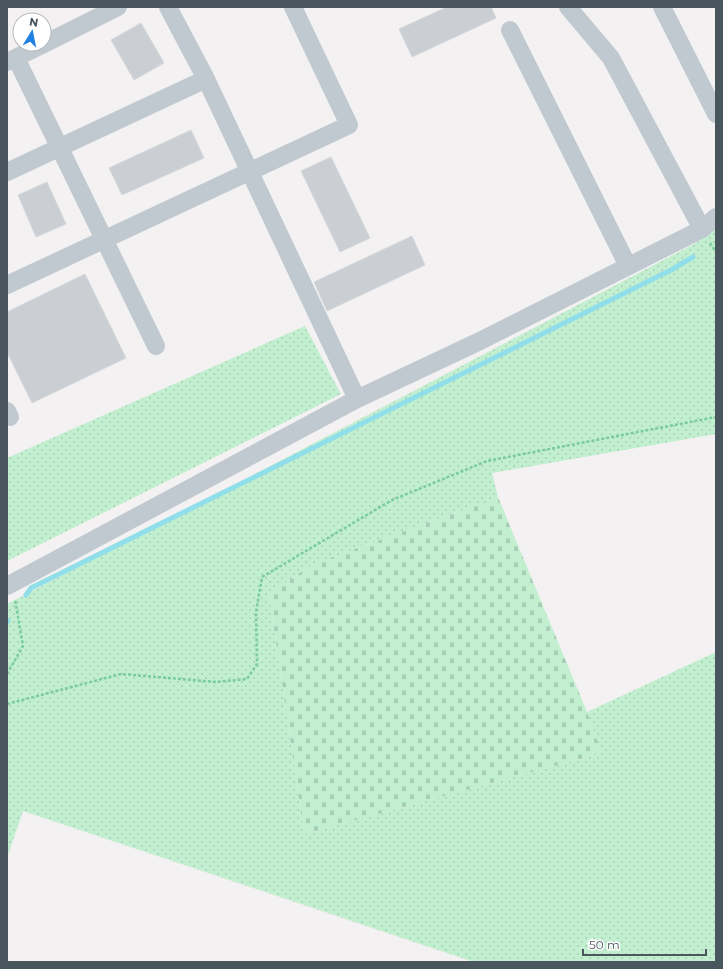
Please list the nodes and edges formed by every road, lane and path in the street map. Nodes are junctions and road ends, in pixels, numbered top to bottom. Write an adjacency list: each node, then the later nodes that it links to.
1 (118, 7): 7 (street)
2 (168, 7): 10 (street)
3 (293, 7): 14 (street)
4 (568, 7): 16 (street)
5 (662, 7): 11 (street)
6 (510, 30): 18 (street)
7 (52, 40)
8 (28, 52): 9 (street)
9 (11, 60): 12 (street)
10 (206, 79): 12 (street); 14 (street)
11 (716, 114)
12 (59, 148): 13 (street); 17 (street)
13 (7, 172)
14 (250, 172): 17 (street); 21 (street)
15 (716, 217): 16 (street)
16 (702, 229): 18 (street)
17 (104, 240): 19 (street); 20 (street)
18 (628, 266): 21 (street)
19 (7, 285)
20 (156, 346)
21 (357, 399): 23 (street)
22 (716, 417): 25 (path)
23 (10, 584): 24 (path)
24 (7, 674)
25 (7, 704)

